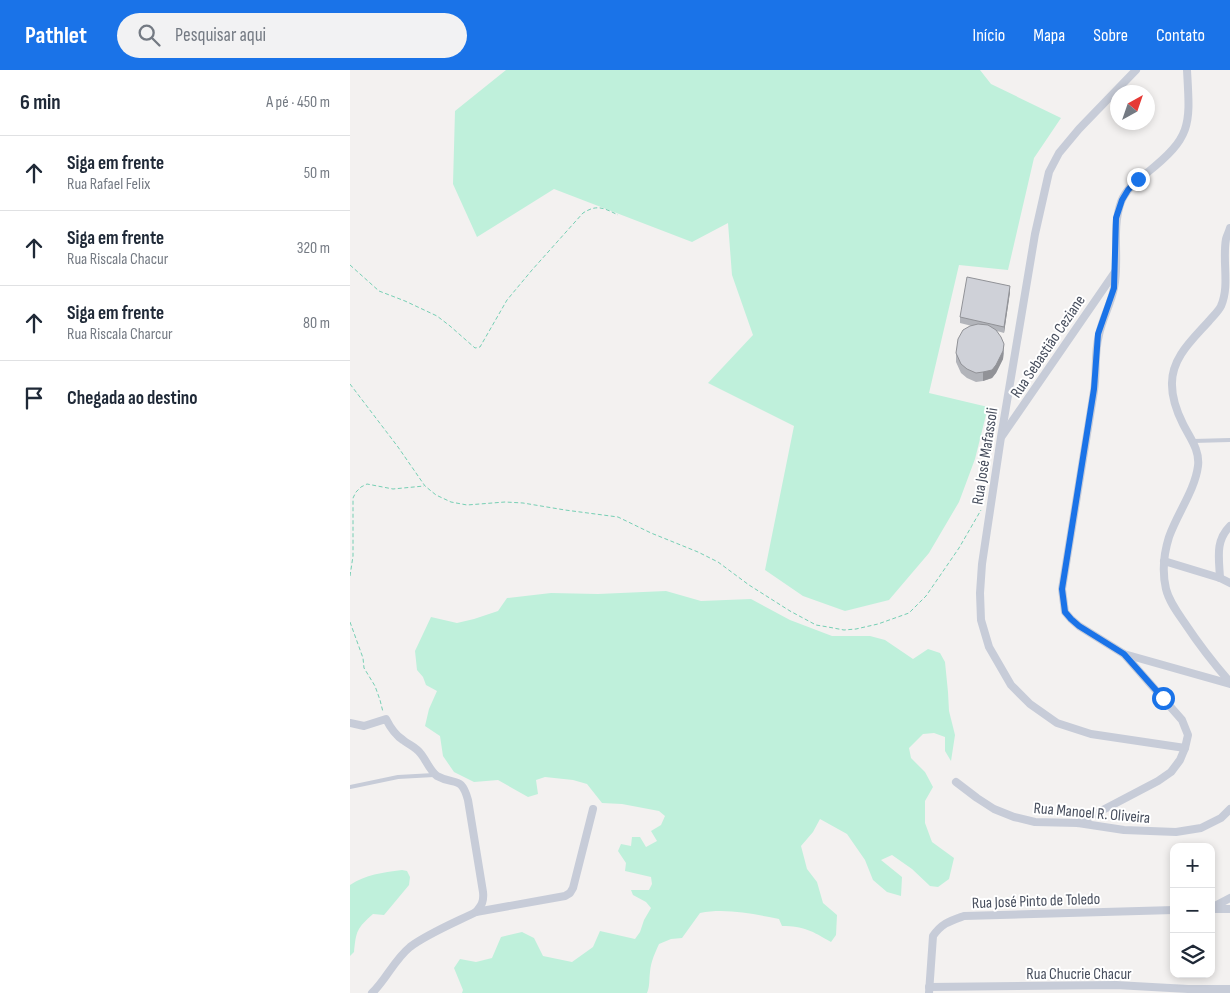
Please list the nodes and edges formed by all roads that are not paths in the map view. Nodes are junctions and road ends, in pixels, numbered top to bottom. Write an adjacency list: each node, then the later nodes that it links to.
1 (1136, 70): 5 (street, Rua José Mafassoli)
2 (1187, 70): 4 (street)
3 (1230, 228): 7 (street)
4 (1116, 271): 5 (street, Rua Sebastião Ceziane); 12 (street)
5 (1001, 437): 15 (street, Rua José Mafassoli)
6 (1230, 440): 7 (lane)
7 (1194, 442): 9 (street)
8 (1230, 526): 10 (street)
9 (1164, 561): 10 (street); 13 (street)
10 (1220, 578): 11 (street)
11 (1230, 583)
12 (1124, 654): 13 (street); 15 (street)
13 (1230, 683)
14 (350, 724): 16 (street)
15 (1185, 748): 21 (street)
16 (436, 775): 18 (lane); 27 (street)
17 (956, 782): 21 (street, Rua Manoel R. Oliveira)
18 (350, 787)
19 (593, 808): 27 (street)
20 (1230, 809): 21 (street, Rua Manoel R. Oliveira)
21 (1078, 823)
22 (1230, 898): 23 (street)
23 (1215, 907)
24 (1215, 909): 25 (street)
25 (1230, 909)
26 (1170, 910): 29 (street, Rua José Pinto de Toledo)
27 (476, 912): 30 (street)
28 (1230, 988): 29 (street, Rua Chucrie Chacur)
29 (929, 990)
30 (372, 993)

